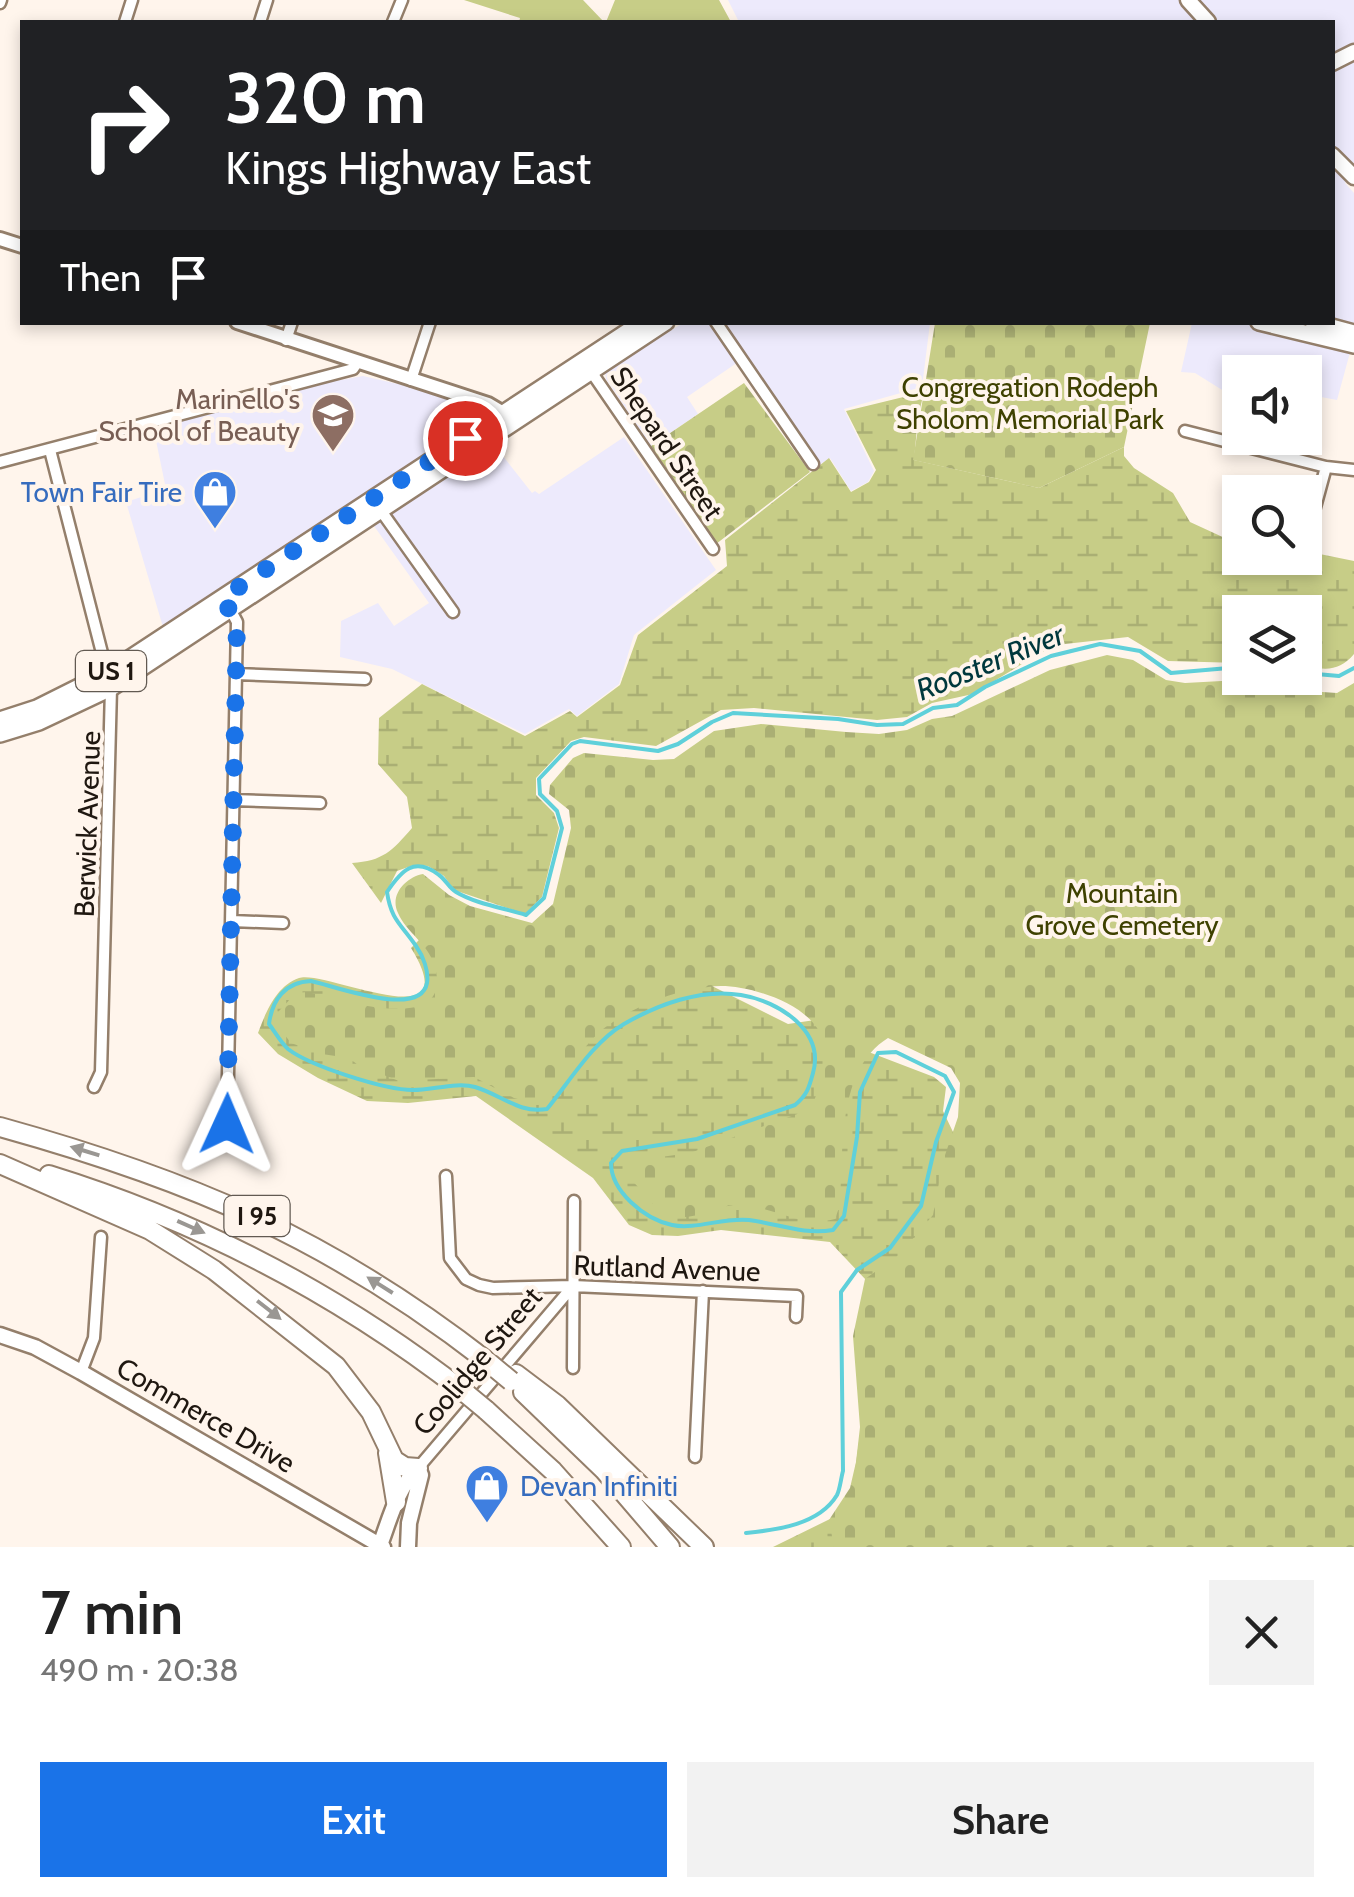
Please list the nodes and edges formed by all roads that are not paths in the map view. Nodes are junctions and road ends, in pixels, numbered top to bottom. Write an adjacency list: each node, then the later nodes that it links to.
1 (1188, 0): 2 (main road)
2 (1206, 20)
3 (1335, 157): 4 (main road)
4 (1354, 178)
5 (244, 325): 14 (street)
6 (291, 325): 14 (street)
7 (429, 325): 18 (street)
8 (638, 325): 17 (main road, US 1)
9 (661, 325): 17 (main road, US 1)
10 (718, 325): 23 (street)
11 (1271, 325): 15 (main road)
12 (1324, 325): 13 (main road)
13 (1354, 333)
14 (286, 340): 16 (street)
15 (1354, 345)
16 (357, 363): 18 (street); 21 (street)
17 (588, 367): 19 (main road, US 1); 28 (street, Shepard Street)
18 (411, 380): 19 (street)
19 (511, 418): 27 (main road, US 1)
20 (1185, 430): 24 (street)
21 (50, 450): 22 (street); 33 (street, Berwick Avenue)
22 (0, 462)
23 (812, 464)
24 (1326, 467): 25 (street); 26 (street)
25 (1354, 470)
26 (1322, 482)
27 (376, 505): 29 (main road, US 1); 30 (street)
28 (713, 549)
29 (227, 604): 31 (street); 33 (main road, US 1)
30 (452, 612)
31 (236, 674): 32 (street); 36 (street)
32 (364, 679)
33 (110, 680): 34 (main road, US 1); 35 (main road, US 1); 40 (street, Berwick Avenue)
34 (0, 720)
35 (0, 734)
36 (233, 800): 37 (street); 38 (street)
37 (320, 803)
38 (232, 921): 39 (street); 41 (street)
39 (283, 923)
40 (94, 1086)
41 (227, 1124)
42 (0, 1127): 53 (highway, I 95, one-way to 42, bridge)
43 (0, 1163): 54 (highway, one-way to 54); 60 (highway, I 95, one-way to 60, bridge)
44 (446, 1176): 47 (street, Rutland Avenue)
45 (574, 1200): 47 (street)
46 (101, 1237): 52 (street)
47 (574, 1286): 48 (street, Rutland Avenue); 51 (street); 56 (street, Coolidge Street)
48 (703, 1291): 49 (street, Rutland Avenue); 55 (street)
49 (796, 1317)
50 (0, 1335): 52 (main road, Commerce Drive)
51 (573, 1368)
52 (81, 1372): 58 (main road, Commerce Drive)
53 (514, 1377): 61 (highway, I 95); 62 (highway)
54 (385, 1443): 56 (highway); 57 (highway)
55 (695, 1457)
56 (418, 1468): 57 (main road, Coolidge Street); 59 (main road, Coolidge Street)
57 (396, 1502): 58 (main road, Coolidge Street)
58 (382, 1546)
59 (408, 1547)
60 (621, 1547)
61 (670, 1547)
62 (704, 1547)

